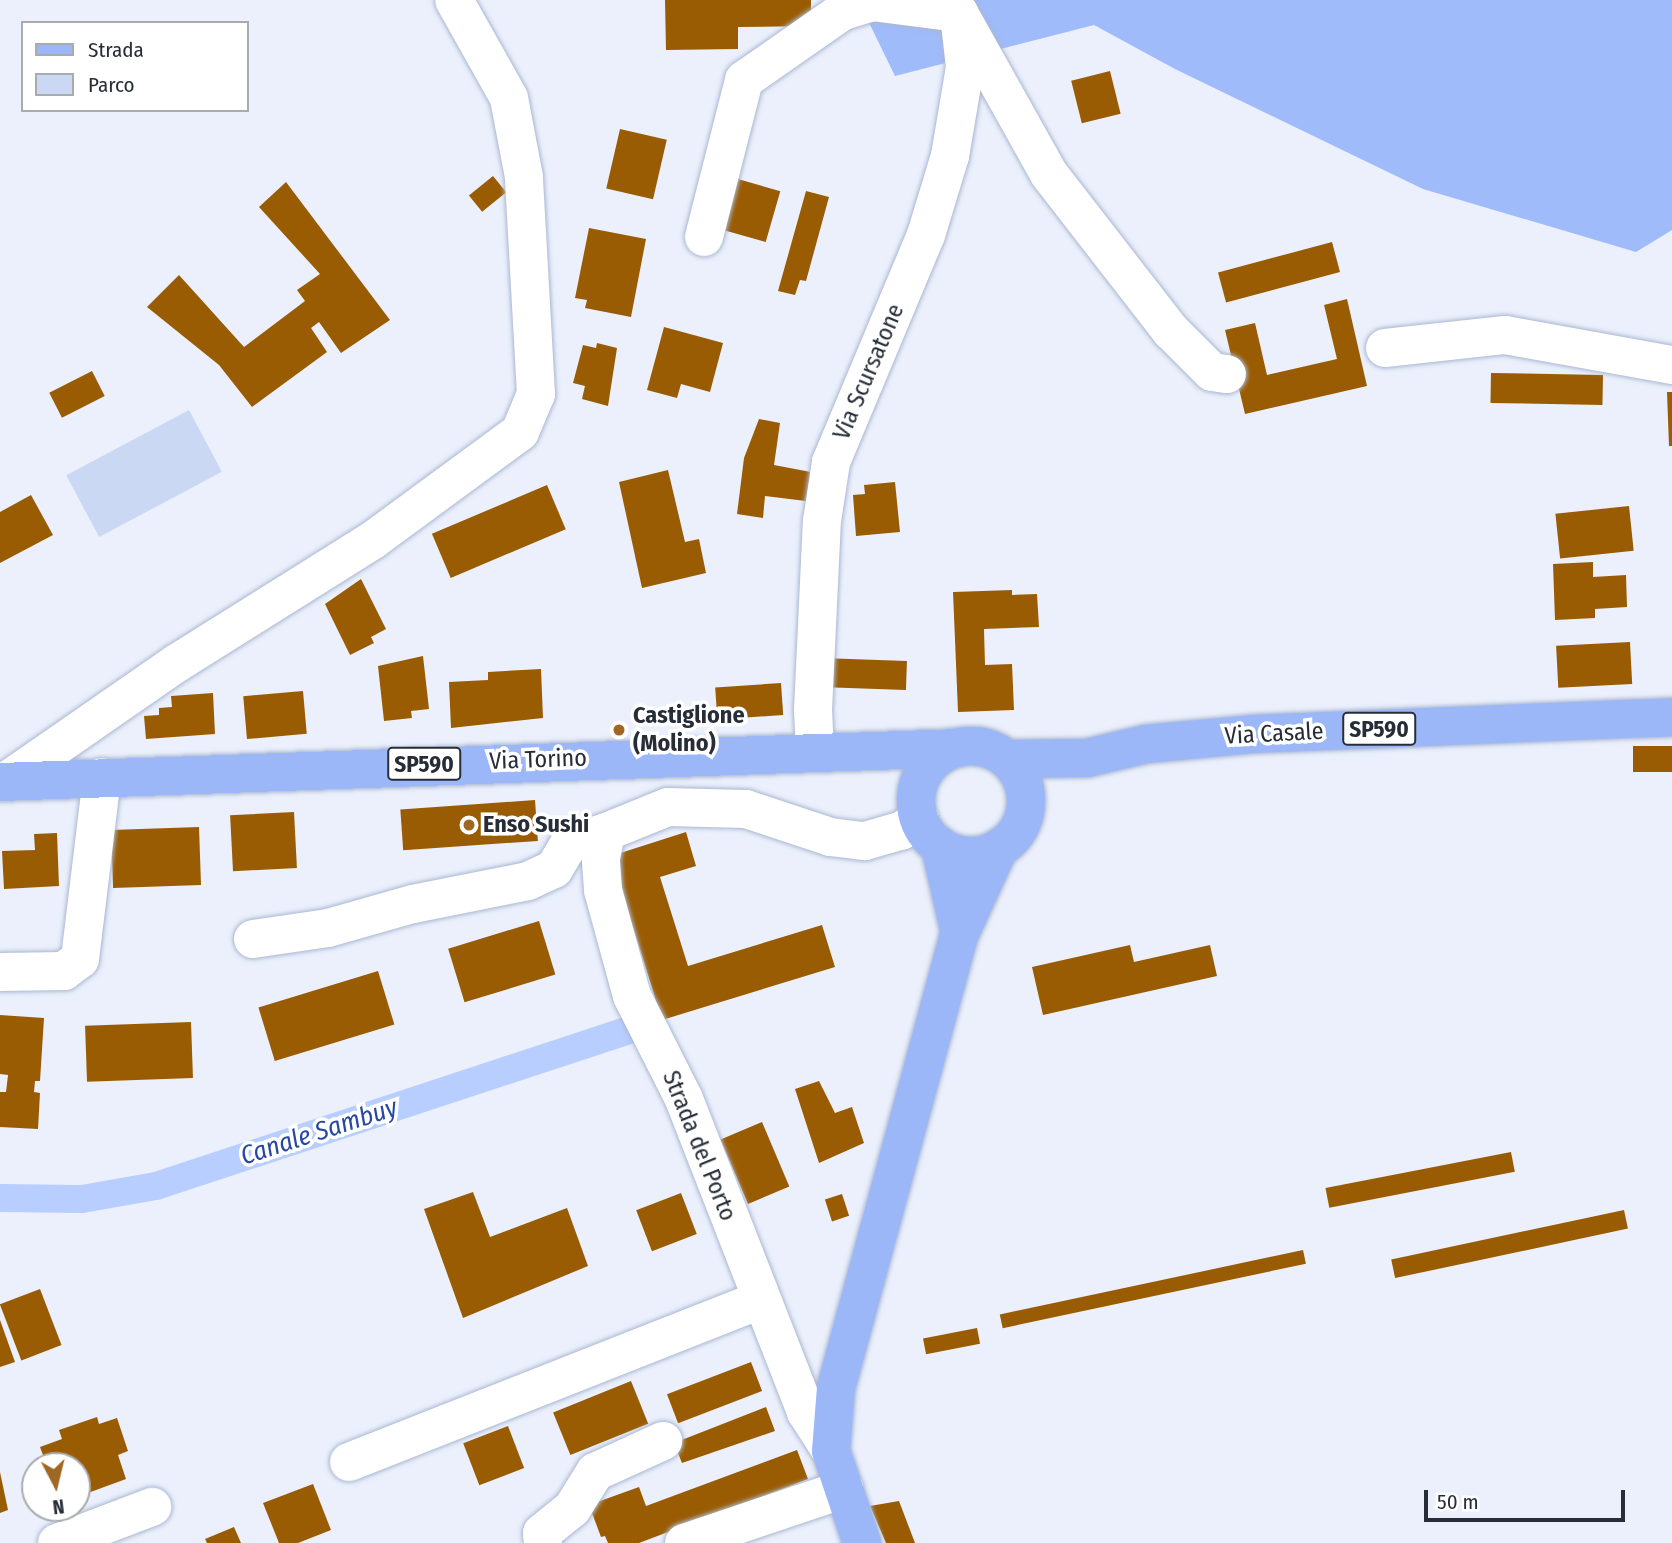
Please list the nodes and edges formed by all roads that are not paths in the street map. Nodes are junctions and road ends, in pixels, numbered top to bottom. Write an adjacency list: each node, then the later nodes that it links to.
1 (454, 0): 13 (street)
2 (958, 6): 3 (street); 6 (street); 9 (street, Via Scursatone)
3 (704, 237)
4 (1385, 348): 5 (street)
5 (1672, 365)
6 (1227, 374)
7 (1672, 717): 10 (main road, Via Casale / SP590)
8 (958, 748): 9 (main road, SP590); 11 (main road, SP590); 15 (main road)
9 (831, 752): 12 (main road, Via Torino / SP590); 15 (main road, SP590)
10 (1087, 758): 11 (main road, SP590); 14 (main road, SP590)
11 (1007, 759): 14 (main road)
12 (103, 777): 13 (main road, Via Torino / SP590); 20 (street)
13 (3, 782)
14 (1026, 804): 17 (main road)
15 (926, 816): 16 (street); 17 (main road, SP590); 18 (main road)
16 (606, 832): 19 (street); 21 (street, Strada del Porto)
17 (999, 849): 18 (main road)
18 (960, 933): 23 (main road)
19 (253, 939)
20 (0, 972)
21 (761, 1300): 23 (street, Strada del Porto); 24 (street)
22 (663, 1441): 28 (street)
23 (831, 1451): 25 (main road)
24 (349, 1462)
25 (844, 1489): 29 (street); 30 (main road)
26 (152, 1507): 27 (street)
27 (57, 1543)
28 (543, 1543)
29 (684, 1543)
30 (862, 1543)

